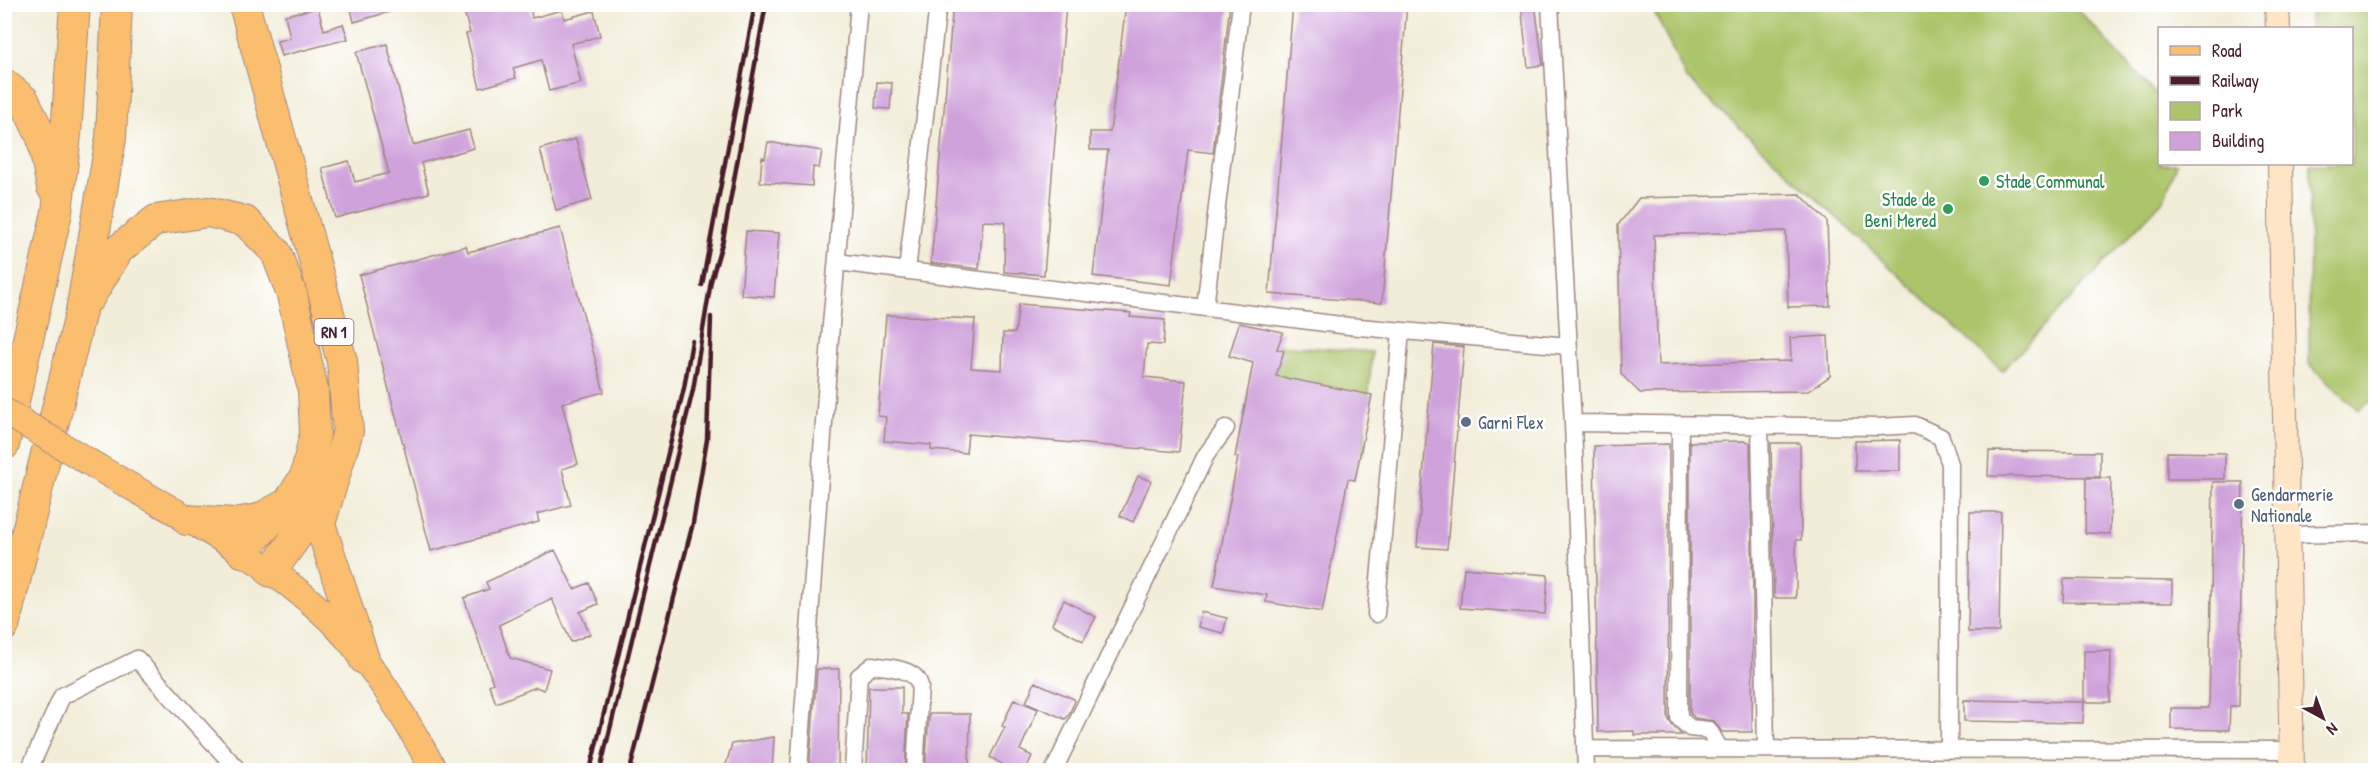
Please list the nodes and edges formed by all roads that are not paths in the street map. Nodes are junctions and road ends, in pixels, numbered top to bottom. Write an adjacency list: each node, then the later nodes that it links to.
1 (75, 4): 12 (highway)
2 (117, 4): 16 (highway)
3 (244, 4): 25 (highway, RN 1)
4 (859, 4): 13 (street)
5 (938, 4): 14 (street)
6 (1241, 4): 15 (street)
7 (1550, 4): 18 (street)
8 (2277, 4): 9 (street)
9 (2277, 27)
10 (4, 84): 12 (highway)
11 (2280, 165): 29 (street)
12 (57, 212): 24 (highway)
13 (837, 262): 14 (street); 43 (street)
14 (907, 271): 15 (street)
15 (1205, 308): 17 (street)
16 (81, 311): 26 (highway); 33 (highway)
17 (1401, 331): 18 (street); 32 (street)
18 (1568, 346): 20 (street)
19 (4, 411): 27 (main road, RN 1, bridge)
20 (1572, 423): 21 (street); 35 (street)
21 (1680, 425): 22 (street); 36 (street)
22 (1760, 426): 37 (street); 38 (street)
23 (1226, 428): 46 (street)
24 (4, 445)
25 (330, 489): 31 (highway); 34 (highway, RN 1)
26 (288, 503): 27 (highway); 30 (highway)
27 (187, 520): 30 (main road, RN 1)
28 (2376, 533): 29 (street)
29 (2287, 535): 39 (street)
30 (242, 552): 31 (main road, RN 1)
31 (271, 572): 34 (main road, RN 1)
32 (1376, 614)
33 (4, 626)
34 (364, 659): 42 (main road, RN 1)
35 (1585, 749): 36 (street); 47 (street)
36 (1720, 749): 37 (street)
37 (1766, 749): 38 (street)
38 (1949, 750): 39 (street)
39 (2292, 760)
40 (29, 771): 41 (street)
41 (238, 771)
42 (435, 771)
43 (799, 771)
44 (853, 771): 45 (street)
45 (915, 771)
46 (1054, 771)
47 (1586, 771)

